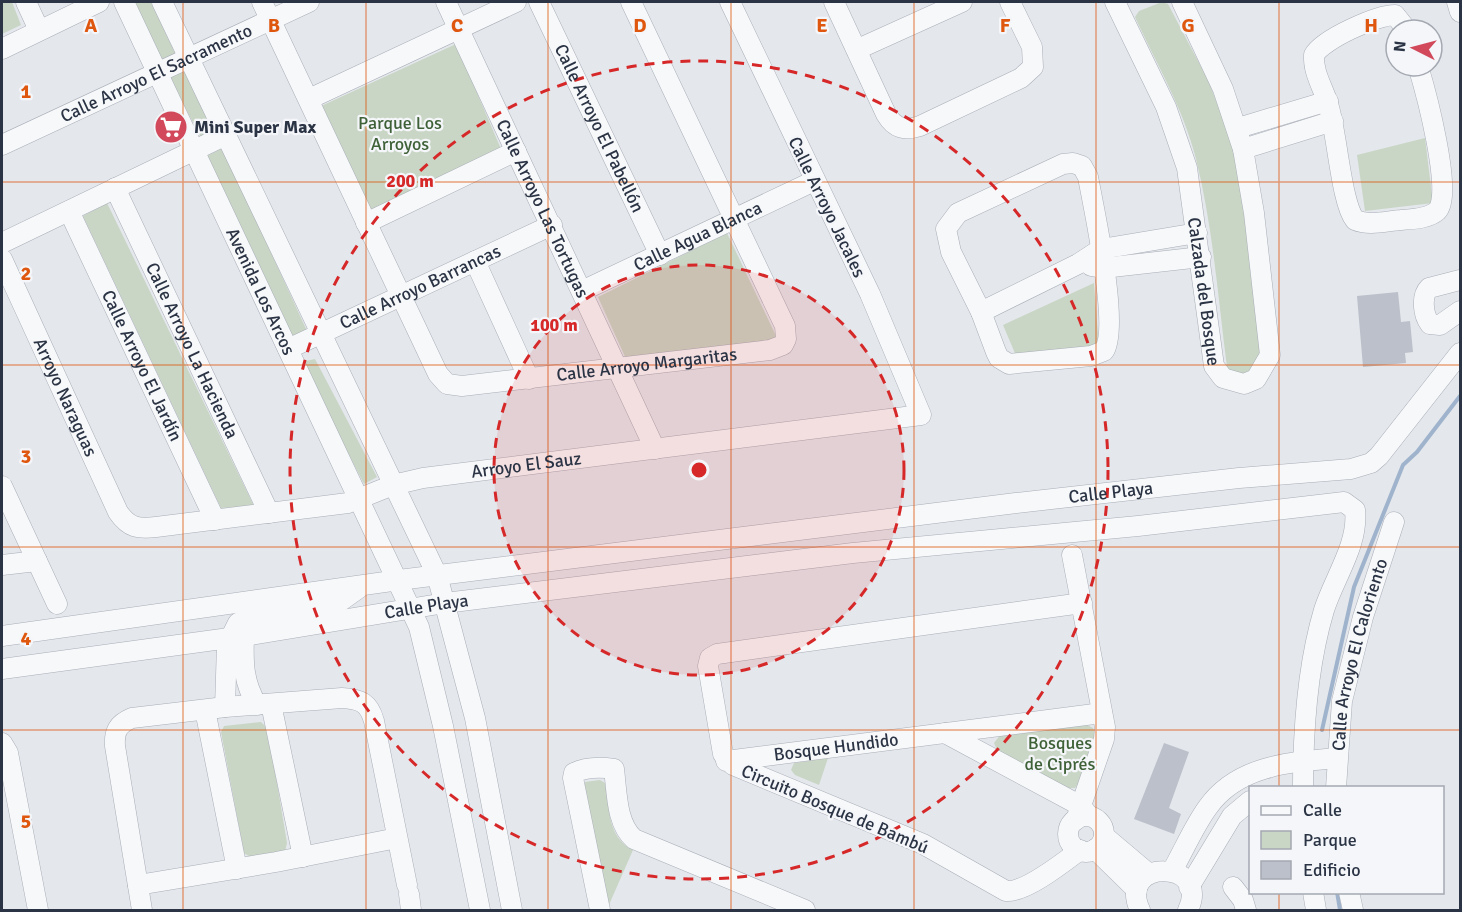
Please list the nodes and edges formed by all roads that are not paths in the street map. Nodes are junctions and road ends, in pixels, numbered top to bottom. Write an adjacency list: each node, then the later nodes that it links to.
1 (26, 2): 22 (street)
2 (99, 2): 22 (street)
3 (124, 2): 26 (street, Avenida Los Arcos)
4 (162, 2): 25 (street, Avenida Los Arcos)
5 (309, 2): 18 (street, Calle Arroyo El Sacramento)
6 (446, 2): 21 (street, Calle Arroyo Las Tortugas)
7 (516, 2): 21 (street)
8 (539, 2): 45 (street, Calle Arroyo El Pabellón)
9 (631, 2): 40 (street, Calle Arroyo Margaritas)
10 (730, 2): 37 (street, Calle Arroyo Jacales)
11 (834, 2): 24 (street)
12 (962, 2): 17 (street)
13 (1010, 2): 24 (street)
14 (1182, 2): 31 (street, Calzada del Bosque)
15 (1457, 2): 19 (street)
16 (1119, 3): 43 (street, Calzada del Bosque)
17 (942, 6): 24 (street)
18 (266, 10): 25 (street, Calle Arroyo El Sacramento); 28 (street, Calle Arroyo Margaritas)
19 (1461, 12)
20 (1397, 18): 29 (street)
21 (459, 28): 28 (street); 36 (street, Calle Arroyo Las Tortugas)
22 (39, 30): 23 (street)
23 (2, 49)
24 (858, 49)
25 (189, 58): 26 (street, Calle Arroyo El Sacramento); 32 (street, Avenida Los Arcos)
26 (158, 73): 33 (street, Calle Arroyo El Sacramento); 35 (street, Avenida Los Arcos)
27 (1421, 78): 30 (street)
28 (309, 99): 41 (street, Calle Arroyo Margaritas)
29 (1328, 101): 30 (street); 31 (street)
30 (1333, 121): 34 (street)
31 (1238, 129): 34 (street, Calzada del Bosque)
32 (226, 135): 35 (street); 55 (street, Avenida Los Arcos)
33 (2, 145)
34 (1243, 149): 46 (street, Calzada del Bosque)
35 (194, 150): 38 (street); 56 (street, Avenida Los Arcos)
36 (516, 151): 41 (street); 42 (street, Calle Arroyo Las Tortugas)
37 (814, 181): 40 (street, Calle Agua Blanca); 60 (street, Calle Arroyo Jacales)
38 (115, 188): 39 (street); 66 (street, Calle Arroyo La Hacienda)
39 (69, 211): 44 (street); 67 (street, Calle Arroyo El Jardín)
40 (735, 219): 45 (street, Calle Agua Blanca); 58 (street, Calle Arroyo Margaritas)
41 (366, 223): 52 (street, Calle Arroyo Margaritas)
42 (552, 225): 49 (street, Calle Arroyo Barrancas); 51 (street, Calle Arroyo Las Tortugas)
43 (1197, 233): 46 (street, Calzada del Bosque); 48 (street)
44 (2, 243)
45 (660, 255): 51 (street, Calle Agua Blanca)
46 (1201, 257): 48 (street)
47 (2, 259): 70 (street, Arroyo Naraguas)
48 (1102, 259): 54 (street); 54 (street); 54 (street)
49 (475, 261): 52 (street, Calle Arroyo Barrancas); 59 (street)
50 (1461, 280): 53 (street)
51 (582, 291): 58 (street, Calle Arroyo Las Tortugas)
52 (399, 296): 55 (street, Calle Arroyo Barrancas); 59 (street, Calle Arroyo Margaritas)
53 (1461, 310)
54 (981, 312)
55 (320, 334): 56 (street, Calle Arroyo Barrancas); 62 (street, Avenida Los Arcos)
56 (288, 349): 64 (street, Avenida Los Arcos)
57 (1461, 353): 69 (street, Calle Playa)
58 (617, 367): 59 (street, Calle Arroyo Margaritas); 61 (street, Calle Arroyo Las Tortugas)
59 (529, 379)
60 (921, 415): 61 (street, Arroyo El Sauz)
61 (655, 449): 62 (street, Arroyo El Sauz)
62 (393, 485): 64 (street, Arroyo El Sauz); 75 (street, Avenida Los Arcos)
63 (2, 486): 73 (street)
64 (360, 499): 66 (street, Arroyo El Sauz); 76 (street, Avenida Los Arcos)
65 (1355, 510): 71 (street, Calle Playa); 91 (street, Calle Arroyo El Caloriento)
66 (269, 513): 67 (street, Arroyo El Sauz)
67 (215, 520): 70 (street, Arroyo El Sauz)
68 (1394, 522): 94 (street, Calle Arroyo El Caloriento)
69 (849, 524): 71 (street); 75 (street, Calle Playa)
70 (135, 528)
71 (853, 553): 78 (street, Calle Playa)
72 (1072, 555): 79 (street)
73 (37, 561): 74 (street); 80 (street)
74 (2, 565)
75 (437, 576): 76 (street, Calle Playa); 78 (street, Avenida Los Arcos)
76 (399, 580): 77 (street, Calle Playa); 81 (street, Avenida Los Arcos)
77 (360, 587): 82 (street, Calle Playa); 84 (street)
78 (445, 603): 81 (street, Calle Playa); 118 (street, Avenida Los Arcos)
79 (1082, 603): 90 (street); 95 (street, Circuito Bosque de Bambú)
80 (57, 604)
81 (412, 610): 84 (street, Calle Playa); 117 (street, Avenida Los Arcos)
82 (29, 633): 83 (street, Calle Playa); 85 (street)
83 (2, 636)
84 (236, 637): 86 (street, Calle Playa); 87 (street); 88 (street)
85 (2, 647)
86 (2, 669)
87 (264, 704): 88 (street); 103 (street); 105 (street)
88 (225, 707): 89 (street)
89 (205, 710): 106 (street); 108 (street)
90 (1102, 713): 92 (street, Bosque Hundido); 102 (street)
91 (1303, 727): 96 (street, Calle Arroyo El Caloriento); 97 (street)
92 (945, 733): 95 (street, Bosque Hundido); 102 (street)
93 (2, 743): 115 (street)
94 (1337, 758): 96 (street); 99 (street, Calle Arroyo El Caloriento)
95 (726, 761): 104 (street, Circuito Bosque de Bambú)
96 (1303, 761): 97 (street); 98 (street, Calle Arroyo El Caloriento)
97 (1263, 768): 100 (street)
98 (1303, 786)
99 (1336, 786)
100 (1224, 791): 101 (street); 107 (street)
101 (1245, 805): 109 (street)
102 (1082, 814): 104 (street); 104 (street)
103 (397, 838): 105 (street); 113 (street)
104 (1088, 844): 114 (street)
105 (303, 857): 106 (street)
106 (237, 869): 108 (street)
107 (1172, 871): 109 (street); 114 (street)
108 (138, 885): 116 (street)
109 (1189, 887): 121 (street)
110 (1233, 887): 122 (street)
111 (1313, 894): 123 (street)
112 (1349, 894): 124 (street)
113 (409, 896)
114 (1140, 899)
115 (38, 910)
116 (142, 910)
117 (480, 910)
118 (512, 910)
119 (600, 910): 120 (street)
120 (805, 910)
121 (1189, 910)
122 (1246, 910)
123 (1316, 910)
124 (1353, 910)

